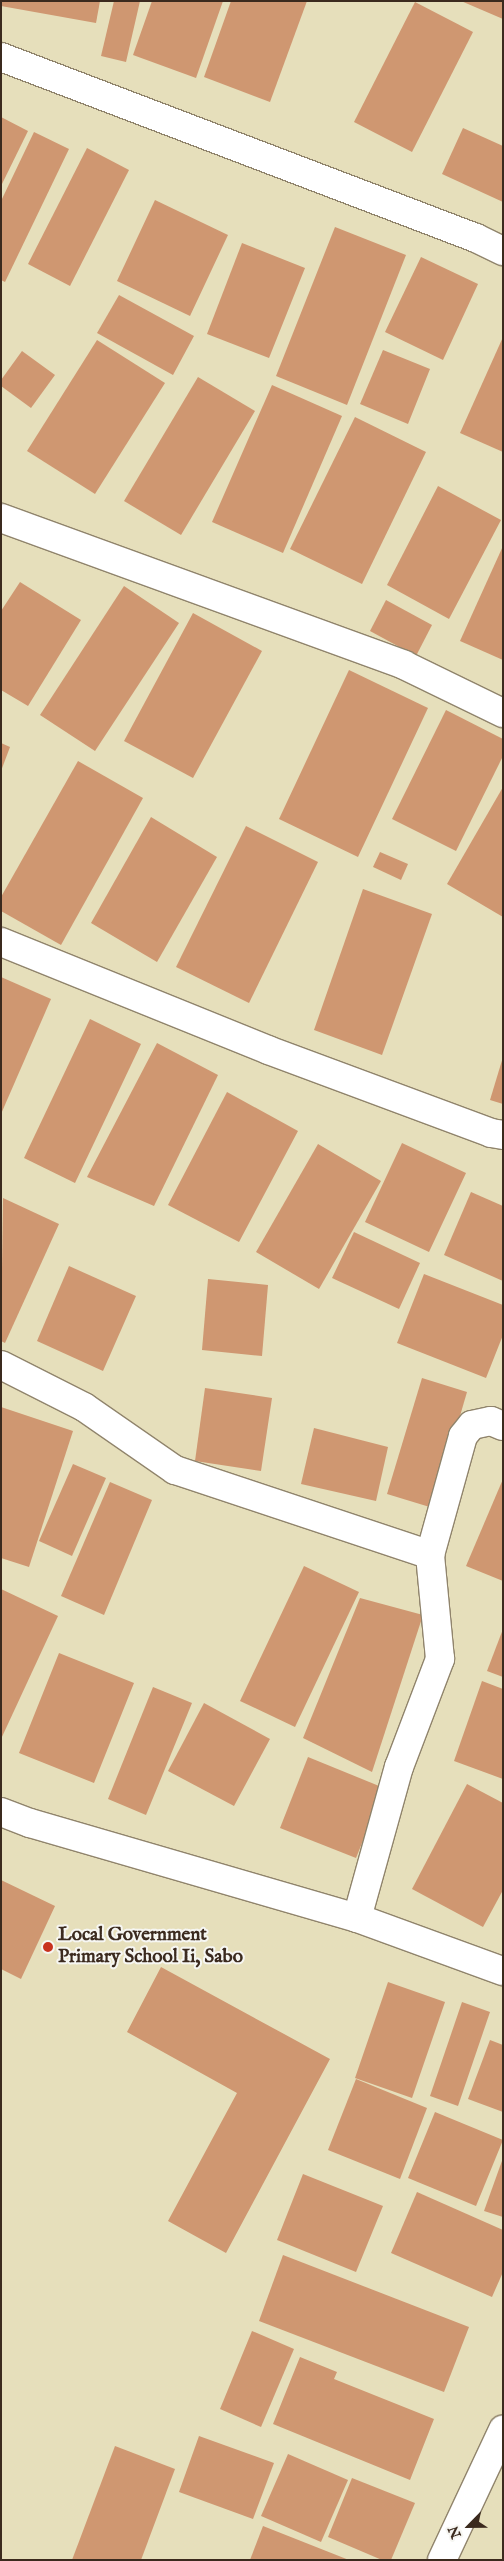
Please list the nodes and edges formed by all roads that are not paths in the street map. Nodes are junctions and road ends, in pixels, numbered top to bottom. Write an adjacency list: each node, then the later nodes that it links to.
1 (1, 57): 2 (street)
2 (503, 251)
3 (1, 518): 4 (street)
4 (503, 713)
5 (1, 942): 6 (street)
6 (503, 1135)
7 (1, 1365): 9 (street)
8 (503, 1426): 9 (street)
9 (430, 1555): 11 (street)
10 (1, 1812): 11 (street)
11 (357, 1918): 12 (street)
12 (503, 1971)
13 (503, 2430): 14 (street)
14 (442, 2560)

